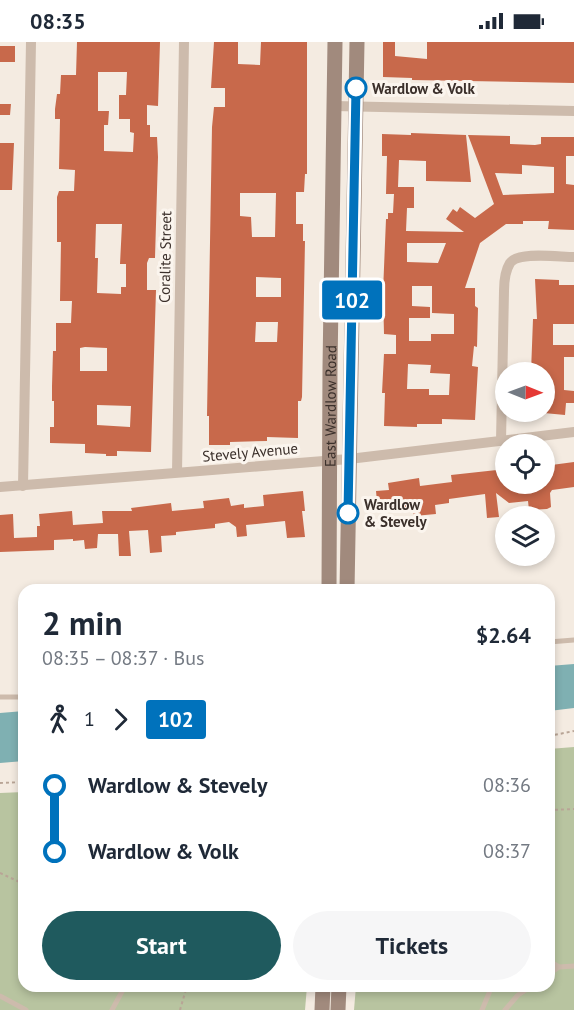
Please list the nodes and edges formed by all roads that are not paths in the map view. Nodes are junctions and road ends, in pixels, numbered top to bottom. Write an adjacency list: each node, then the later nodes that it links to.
1 (31, 42): 16 (street)
2 (184, 42): 15 (street, Coralite Street)
3 (335, 42): 5 (main road, East Wardlow Road)
4 (357, 42): 6 (main road, East Wardlow Road)
5 (334, 106): 6 (street); 14 (main road, East Wardlow Road)
6 (356, 106): 7 (street); 13 (main road, East Wardlow Road)
7 (574, 111)
8 (574, 257): 10 (street)
9 (574, 432): 11 (street, Stevely Avenue)
10 (501, 434)
11 (555, 434)
12 (495, 442): 13 (street, Stevely Avenue)
13 (349, 459): 14 (street, Stevely Avenue); 19 (main road, East Wardlow Road)
14 (330, 460): 15 (street, Stevely Avenue); 18 (main road, East Wardlow Road)
15 (177, 473): 16 (street, Stevely Avenue)
16 (23, 486): 17 (street, Stevely Avenue)
17 (0, 487)
18 (329, 584)
19 (347, 584)
20 (574, 640): 21 (lane)
21 (555, 642)
22 (0, 697): 23 (lane)
23 (18, 697)
24 (555, 964): 26 (lane)
25 (574, 966): 26 (lane)
26 (559, 967): 27 (lane)
27 (555, 970)
28 (122, 992): 35 (lane)
29 (323, 992): 36 (main road)
30 (339, 992): 37 (main road)
31 (490, 992): 38 (lane)
32 (523, 992): 39 (lane)
33 (0, 996): 34 (lane)
34 (26, 1010)
35 (112, 1010)
36 (322, 1010)
37 (338, 1010)
38 (482, 1010)
39 (505, 1010)

